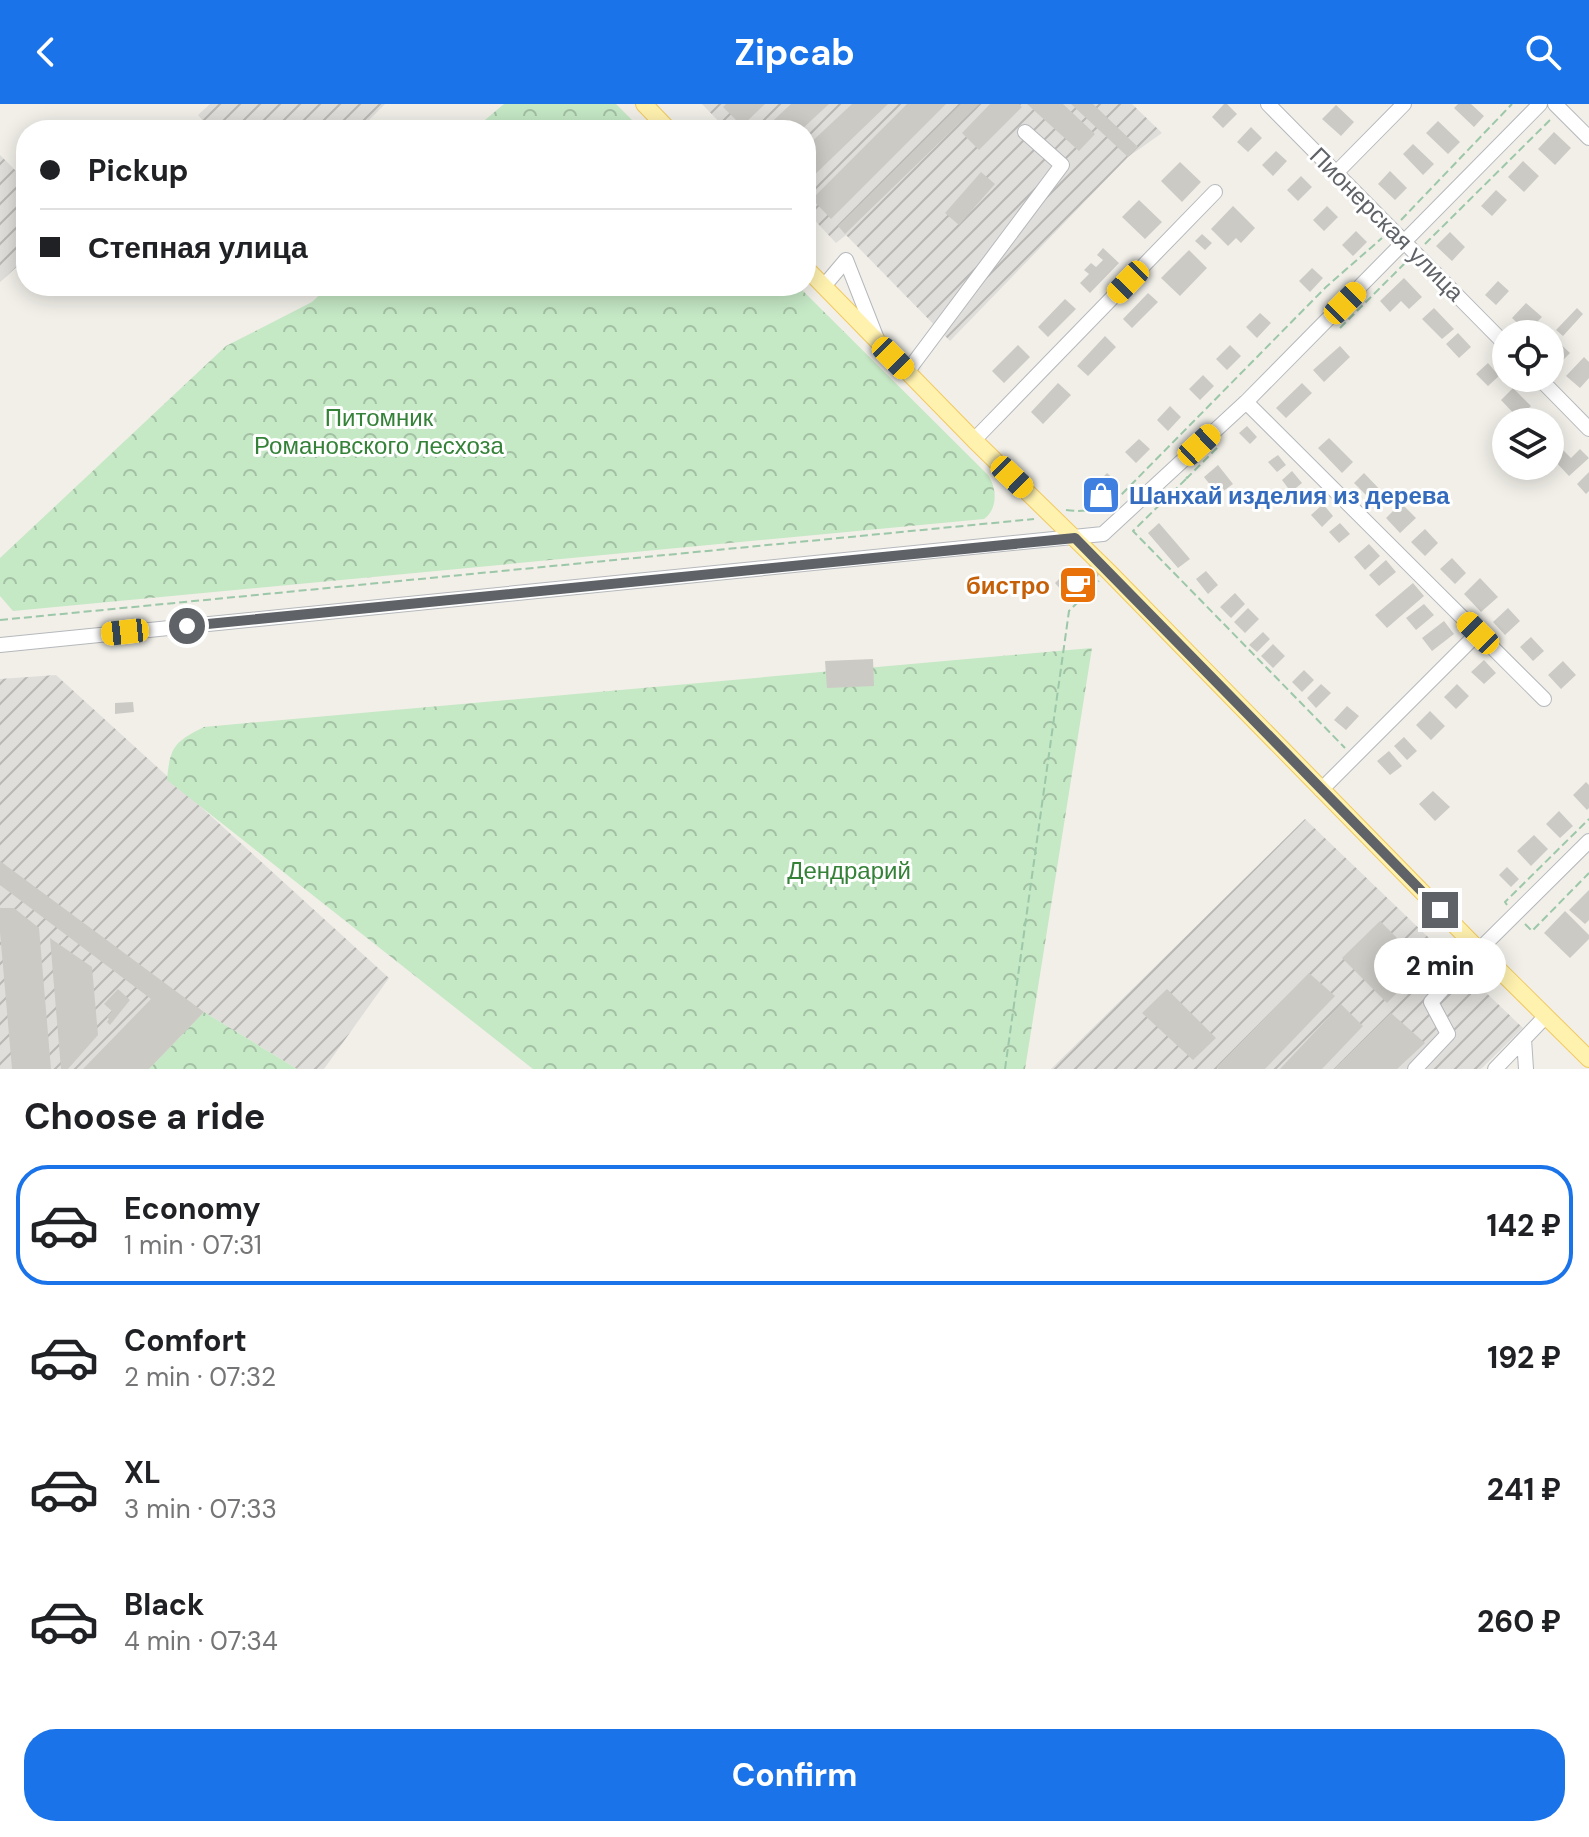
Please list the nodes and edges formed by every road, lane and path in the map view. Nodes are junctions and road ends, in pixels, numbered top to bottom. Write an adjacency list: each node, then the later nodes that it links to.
1 (644, 104): 7 (main road)
2 (1268, 104): 10 (street, Пионерская улица)
3 (1404, 104): 10 (street)
4 (1512, 104): 12 (path)
5 (1540, 104): 13 (street)
6 (1555, 104): 9 (street)
7 (659, 120)
8 (1025, 132): 18 (street)
9 (1589, 138)
10 (1336, 173): 12 (street, Пионерская улица)
11 (1215, 192): 22 (street)
12 (1395, 227): 13 (street, Пионерская улица); 24 (path)
13 (1405, 243): 16 (street, Пионерская улица); 20 (street)
14 (816, 278): 15 (main road)
15 (824, 286): 17 (main road); 17 (street)
16 (1492, 331)
17 (879, 343): 18 (main road)
18 (907, 372): 22 (main road)
19 (1553, 392): 21 (street)
20 (1246, 402): 25 (street); 28 (street)
21 (1589, 429)
22 (974, 440): 24 (main road)
23 (1187, 478): 31 (path)
24 (1050, 514): 25 (main road); 27 (path)
25 (1075, 538): 26 (main road); 29 (street)
26 (1109, 572): 32 (main road); 38 (path)
27 (0, 620)
28 (1478, 633): 30 (street); 31 (street)
29 (0, 645)
30 (1544, 699)
31 (1354, 758): 32 (street)
32 (1321, 790): 34 (main road)
33 (1589, 841): 34 (street)
34 (1479, 950): 35 (main road); 39 (street)
35 (1546, 1016): 36 (street); 37 (main road)
36 (1524, 1039): 40 (street); 41 (street)
37 (1589, 1059)
38 (1005, 1069)
39 (1415, 1069)
40 (1495, 1069)
41 (1526, 1069)

